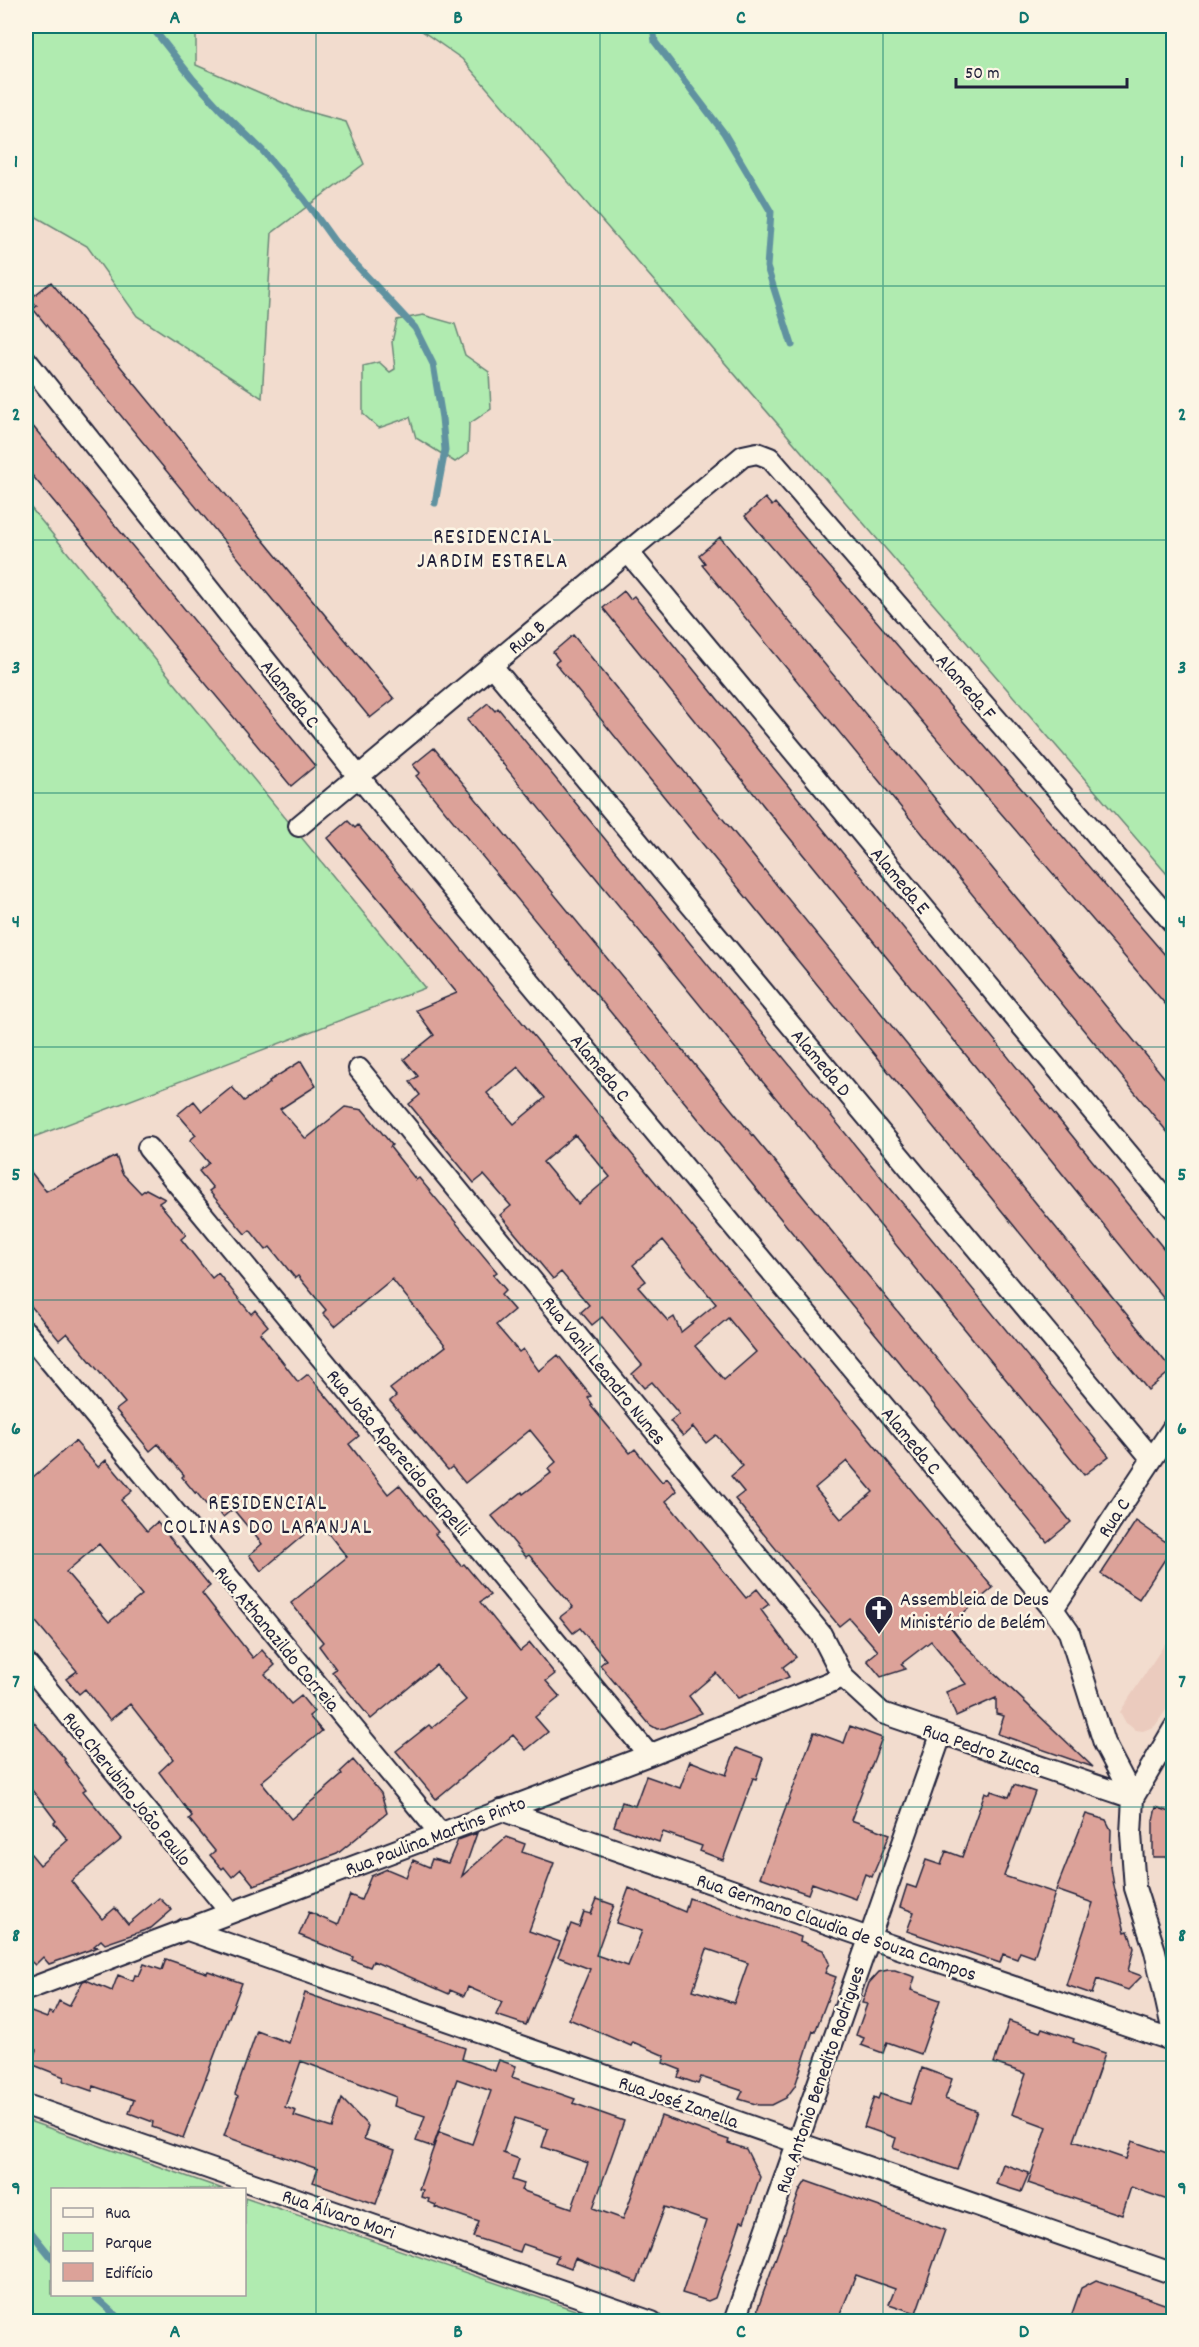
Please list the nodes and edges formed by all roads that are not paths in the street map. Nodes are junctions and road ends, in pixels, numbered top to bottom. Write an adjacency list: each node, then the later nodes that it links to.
1 (26, 360): 5 (street, Alameda C)
2 (757, 453): 3 (street, Rua B); 7 (street, Alameda F)
3 (627, 552): 4 (street, Rua B); 10 (street, Alameda E)
4 (491, 665): 5 (street, Rua B); 13 (street, Alameda D)
5 (358, 776): 6 (street, Rua B); 14 (street, Alameda C)
6 (299, 826)
7 (1173, 924)
8 (358, 1068): 16 (street, Rua Vanil Leandro Nunes)
9 (148, 1148): 19 (street, Rua João Aparecido Garpelli)
10 (1173, 1209)
11 (26, 1332): 22 (street, Rua Athanazildo Correia)
12 (1173, 1426): 13 (street, Rua C)
13 (1152, 1459): 14 (street, Rua C)
14 (1053, 1609): 20 (street, Alameda C)
15 (26, 1663): 23 (street, Rua Cherubino João Paulo)
16 (843, 1677): 18 (street, Rua Pedro Zucca); 19 (street, Rua Paulina Martins Pinto)
17 (1173, 1728): 20 (street)
18 (941, 1735): 20 (street, Rua Pedro Zucca); 25 (street, Rua Antonio Benedito Rodrigues)
19 (649, 1755): 21 (street, Rua Paulina Martins Pinto)
20 (1133, 1798): 27 (street)
21 (501, 1810): 22 (street, Rua Paulina Martins Pinto); 25 (street, Rua Germano Claudia de Souza Campos)
22 (439, 1832): 23 (street, Rua Paulina Martins Pinto)
23 (230, 1912): 24 (street, Rua Paulina Martins Pinto)
24 (185, 1929): 26 (street, Rua Paulina Martins Pinto); 29 (street, Rua José Zanella)
25 (869, 1938): 27 (street, Rua Germano Claudia de Souza Campos); 29 (street, Rua Antonio Benedito Rodrigues)
26 (26, 1989)
27 (1173, 2039)
28 (26, 2105): 31 (street, Rua Álvaro Mori)
29 (796, 2141): 30 (street, Rua José Zanella); 32 (street, Rua Antonio Benedito Rodrigues)
30 (1173, 2274)
31 (652, 2322)
32 (734, 2322)

